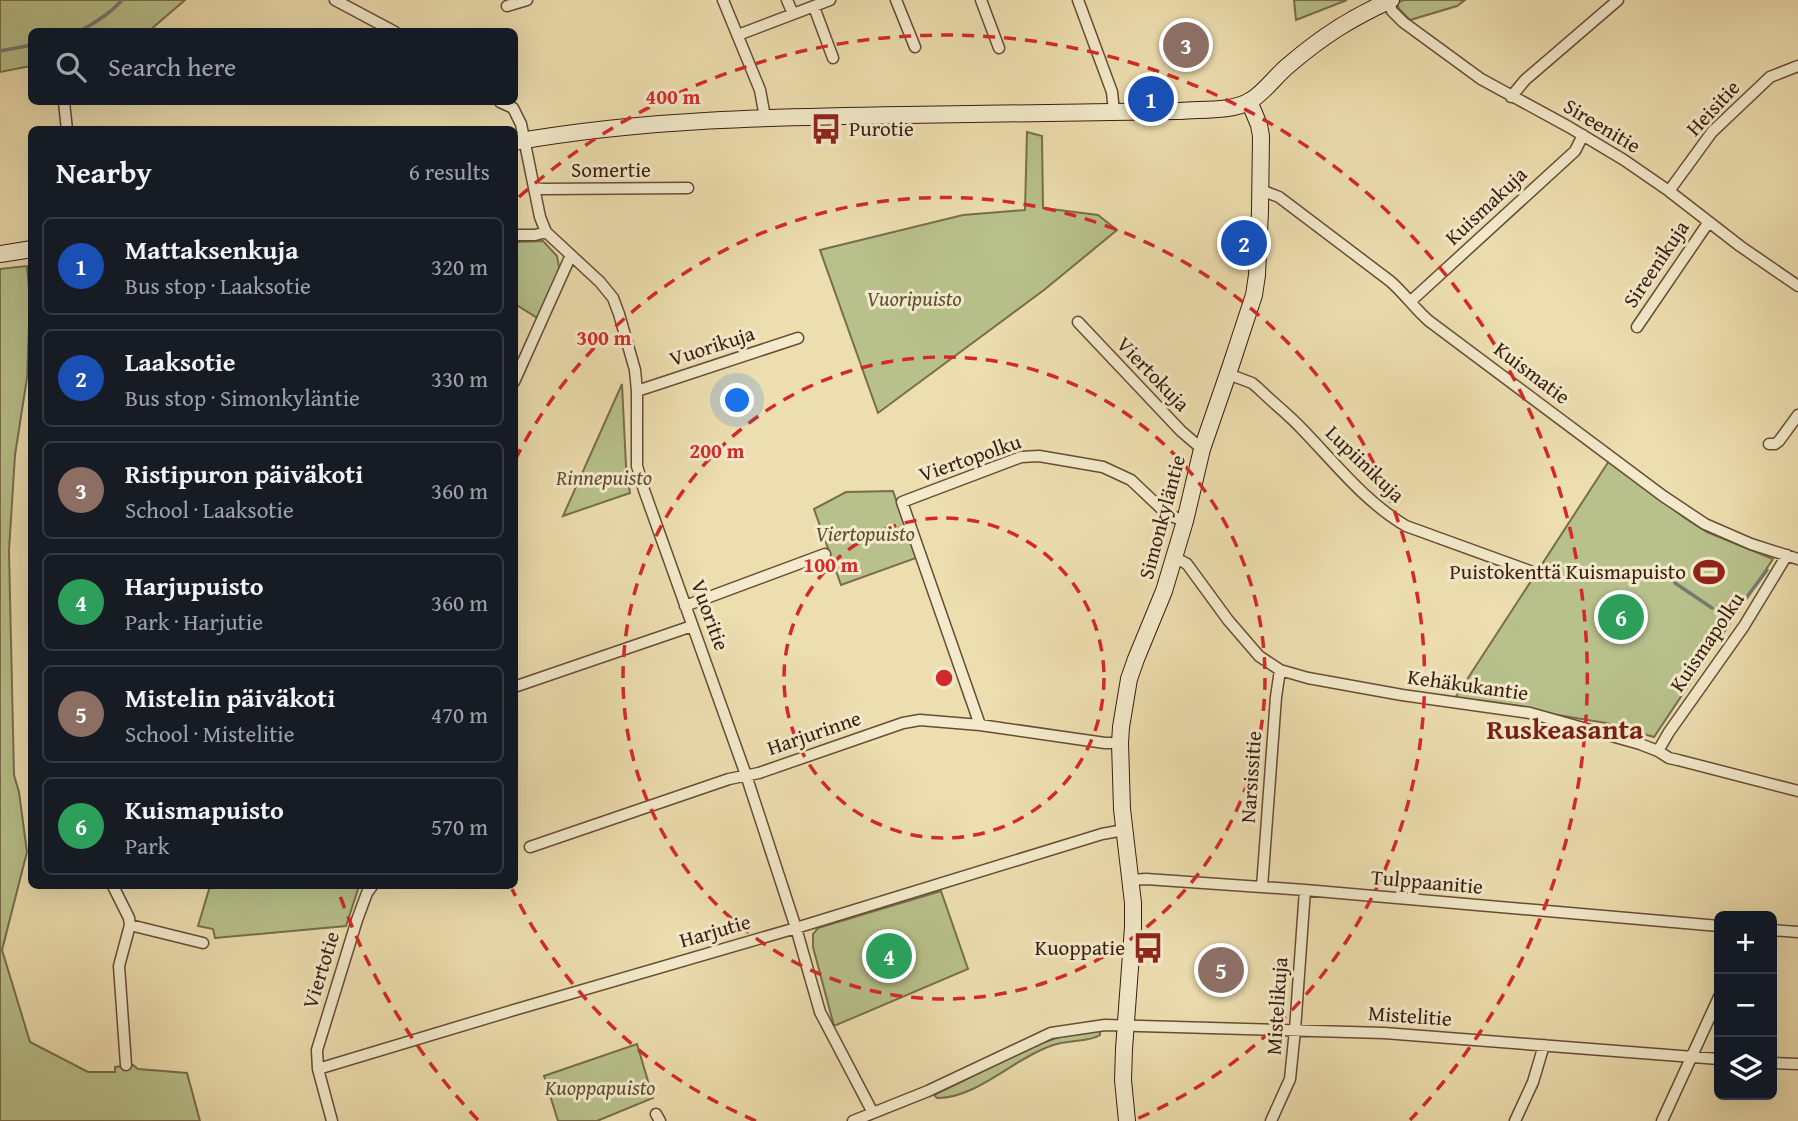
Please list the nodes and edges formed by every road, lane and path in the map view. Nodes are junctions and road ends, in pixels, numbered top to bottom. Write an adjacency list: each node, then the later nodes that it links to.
1 (335, 0): 14 (street)
2 (527, 0): 11 (street)
3 (723, 0): 15 (street)
4 (787, 0): 13 (street)
5 (830, 0): 12 (street)
6 (896, 0): 16 (street)
7 (981, 0): 17 (street)
8 (1078, 0): 24 (street)
9 (1618, 0): 20 (street)
10 (1390, 1): 20 (street, Sireenitie); 21 (main road)
11 (507, 6)
12 (814, 7): 13 (street); 18 (street)
13 (793, 14): 15 (street)
14 (388, 28)
15 (738, 35): 25 (street)
16 (915, 47)
17 (999, 48)
18 (833, 58)
19 (1798, 66): 32 (street, Heisitie)
20 (1511, 97): 27 (street, Sireenitie)
21 (1249, 101): 24 (main road); 31 (main road, Simonkyläntie)
22 (64, 105): 26 (street)
23 (506, 105): 28 (street)
24 (1114, 112): 25 (main road)
25 (765, 117): 28 (main road)
26 (67, 126)
27 (1583, 135): 32 (street, Sireenitie); 40 (street, Kuismakuja)
28 (520, 142): 29 (street)
29 (534, 188): 30 (street, Somertie); 34 (street)
30 (688, 188)
31 (1261, 190): 40 (street, Kuismatie); 45 (main road, Simonkyläntie)
32 (1669, 191): 33 (street, Sireenitie)
33 (1708, 223): 39 (street, Sireenitie); 42 (street, Sireenikuja)
34 (546, 232): 35 (street); 38 (street, Vuoritie)
35 (518, 235)
36 (28, 250): 37 (main road)
37 (0, 254)
38 (571, 255): 44 (street); 46 (street, Vuoritie)
39 (1798, 286)
40 (1410, 301): 53 (street, Kuismatie)
41 (1078, 322): 49 (street, Viertokuja)
42 (1637, 327)
43 (798, 338): 46 (street, Vuorikuja)
44 (518, 373)
45 (1228, 374): 49 (main road, Simonkyläntie); 54 (street, Lupiinikuja)
46 (637, 391): 55 (street, Vuoritie)
47 (1798, 415): 48 (street)
48 (1769, 444)
49 (1202, 449): 50 (main road, Simonkyläntie)
50 (1185, 521): 52 (main road, Simonkyläntie); 59 (street, Viertopolku)
51 (825, 554): 55 (street)
52 (1174, 557): 57 (street, Kehäkukantie); 60 (main road, Simonkyläntie)
53 (1793, 557): 61 (street, Kuismapolku)
54 (1531, 571)
55 (685, 606): 56 (street, Vuoritie)
56 (692, 626): 58 (street); 62 (street, Vuoritie)
57 (1280, 670): 61 (street, Kehäkukantie); 67 (street, Narsissitie)
58 (518, 686)
59 (980, 725): 60 (street, Harjurinne); 62 (street, Harjurinne)
60 (1119, 743): 64 (main road, Simonkyläntie)
61 (1658, 751): 63 (street, Kehäkukantie)
62 (746, 775): 65 (street, Harjurinne); 73 (street, Vuoritie)
63 (1798, 791)
64 (1124, 830): 66 (main road, Simonkyläntie); 73 (street, Harjutie)
65 (530, 847)
66 (1131, 880): 67 (street, Tulppaanitie); 78 (main road, Simonkyläntie)
67 (1262, 887): 70 (street, Tulppaanitie)
68 (114, 889): 71 (street)
69 (370, 889): 86 (street, Viertotie)
70 (1305, 890): 72 (street, Tulppaanitie); 79 (street, Mistelikuja)
71 (130, 925): 76 (street); 85 (street)
72 (1714, 926)
73 (796, 928): 86 (street, Harjutie); 87 (street, Vuoritie)
74 (1777, 930): 75 (street)
75 (1798, 932)
76 (203, 943)
77 (1714, 1008): 81 (street)
78 (1125, 1026): 79 (street, Mistelitie); 87 (street); 90 (main road, Simonkyläntie)
79 (1296, 1030): 80 (street, Mistelitie); 91 (street, Mistelikuja)
80 (1544, 1045): 81 (street, Mistelitie); 92 (street)
81 (1692, 1057): 82 (street, Mistelitie); 93 (street)
82 (1714, 1059)
83 (1777, 1063): 84 (street)
84 (1798, 1064)
85 (126, 1065)
86 (318, 1069): 88 (street)
87 (873, 1113): 89 (street)
88 (332, 1121)
89 (853, 1121)
90 (1126, 1121)
91 (1271, 1121)
92 (1515, 1121)
93 (1662, 1121)

